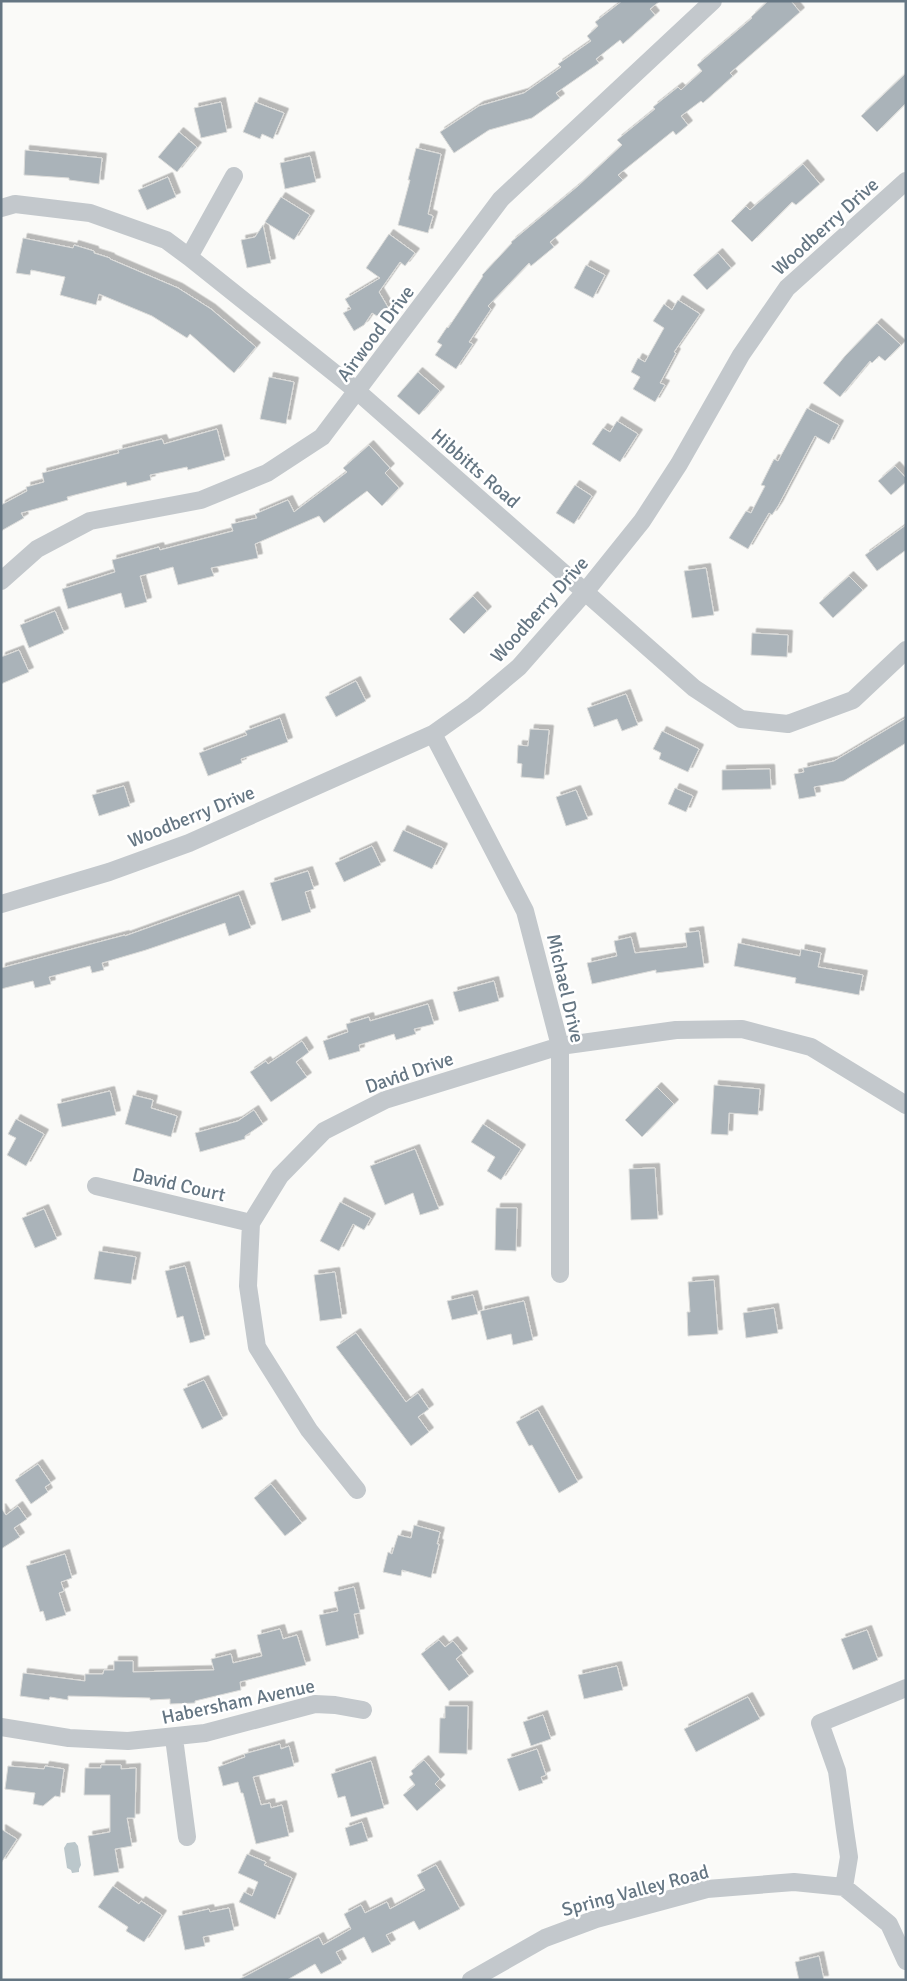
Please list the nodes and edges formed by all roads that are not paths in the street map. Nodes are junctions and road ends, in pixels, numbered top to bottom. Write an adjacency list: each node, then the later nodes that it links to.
1 (713, 1): 6 (street, Airwood Drive)
2 (234, 176): 5 (street)
3 (906, 181): 8 (street, Woodberry Drive)
4 (1, 208): 5 (street, Hibbitts Road)
5 (189, 257): 6 (street, Hibbitts Road)
6 (357, 391): 7 (street, Airwood Drive); 8 (street, Hibbitts Road)
7 (1, 581)
8 (585, 592): 9 (street, Hibbitts Road); 10 (street, Woodberry Drive)
9 (906, 650)
10 (433, 734): 11 (street, Woodberry Drive); 12 (street, Michael Drive)
11 (1, 904)
12 (560, 1046): 13 (street, David Drive); 15 (street, David Drive); 16 (street, Michael Drive)
13 (906, 1105)
14 (96, 1186): 15 (street, David Court)
15 (251, 1222): 17 (street, David Drive)
16 (560, 1274)
17 (357, 1490)
18 (906, 1688): 23 (street)
19 (363, 1710): 21 (street, Habersham Avenue)
20 (1, 1727): 21 (street, Habersham Avenue)
21 (174, 1738): 22 (street)
22 (187, 1837)
23 (844, 1887): 24 (street); 25 (street, Spring Valley Road)
24 (906, 1961)
25 (471, 1980)

